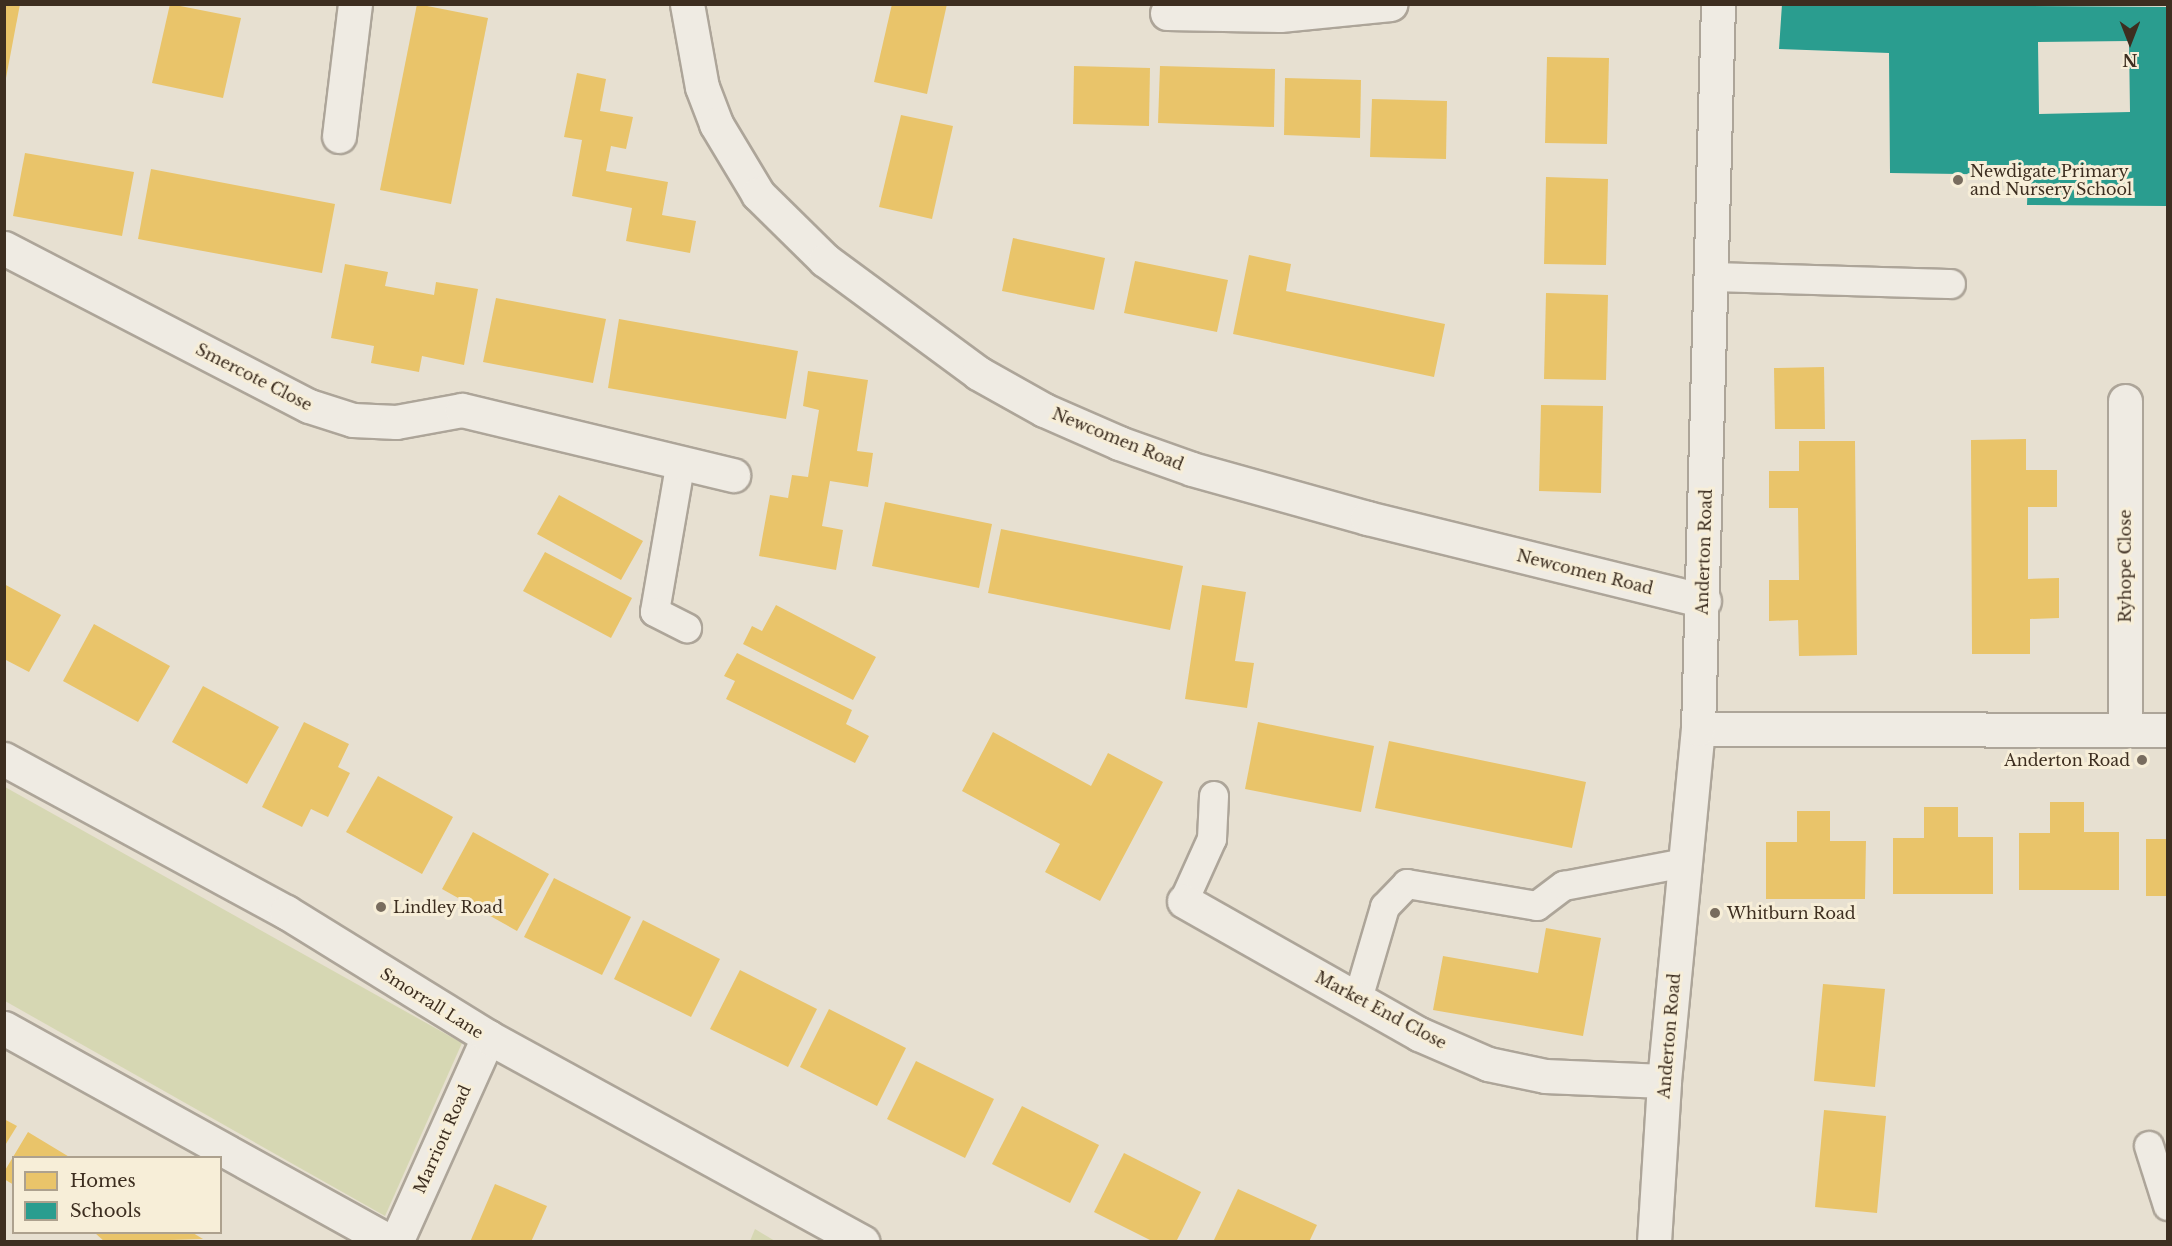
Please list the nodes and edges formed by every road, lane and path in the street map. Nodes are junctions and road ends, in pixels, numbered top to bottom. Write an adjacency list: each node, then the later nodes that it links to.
1 (355, 4): 7 (street)
2 (687, 4): 14 (street, Newcomen Road)
3 (1390, 4): 5 (street)
4 (1718, 4): 9 (street, Anderton Road)
5 (1281, 10): 6 (street)
6 (1167, 13)
7 (339, 136)
8 (4, 248): 12 (street, Smercote Close)
9 (1711, 277): 10 (lane); 14 (street, Anderton Road)
10 (1951, 284)
11 (2125, 401): 17 (street, Ryhope Close)
12 (681, 461): 13 (street, Smercote Close); 15 (lane)
13 (733, 474)
14 (1704, 601): 16 (street, Anderton Road)
15 (687, 628)
16 (1698, 729): 17 (street); 21 (street, Anderton Road)
17 (2125, 730): 18 (street)
18 (2168, 730)
19 (4, 759): 25 (street, Smorrall Lane)
20 (1214, 796): 22 (lane)
21 (1685, 863): 23 (lane); 26 (street, Anderton Road)
22 (1184, 901): 23 (street, Market End Close)
23 (1358, 999): 26 (street, Market End Close)
24 (4, 1028): 29 (street)
25 (488, 1037): 30 (street, Marriott Road); 31 (street, Smorrall Lane)
26 (1664, 1081): 32 (street, Anderton Road)
27 (2149, 1146): 28 (lane)
28 (2168, 1206)
29 (390, 1242)
30 (396, 1242)
31 (863, 1242)
32 (1654, 1242)

